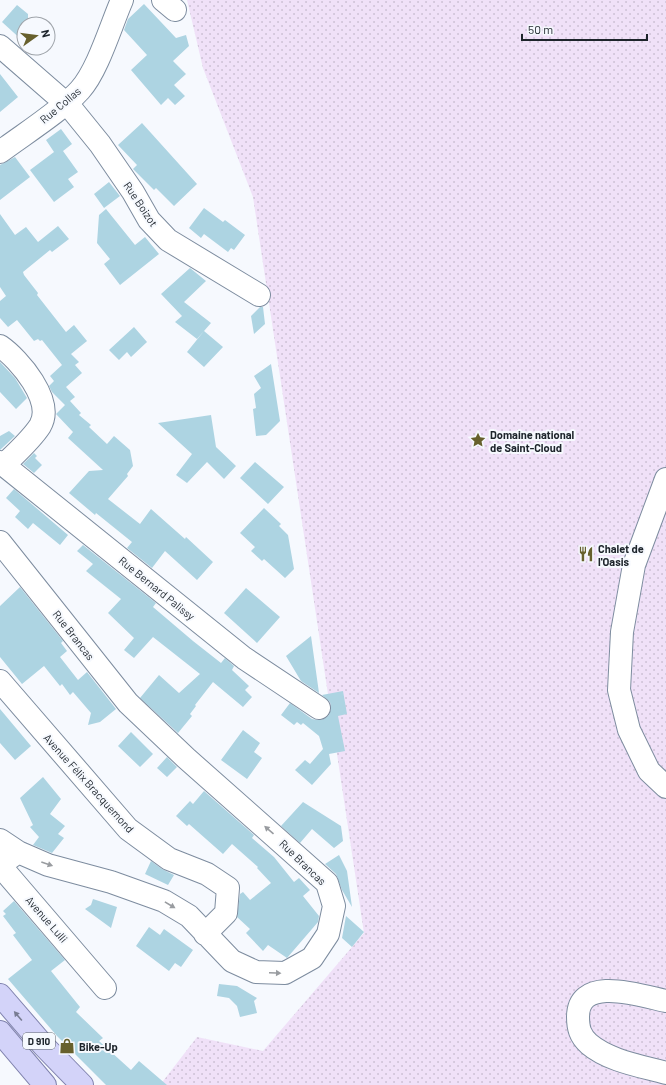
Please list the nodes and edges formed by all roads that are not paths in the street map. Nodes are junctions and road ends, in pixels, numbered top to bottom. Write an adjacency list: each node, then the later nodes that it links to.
1 (122, 0): 3 (street, Rue Collas)
2 (0, 46): 3 (street, Rue Boizot)
3 (66, 102): 4 (street, Rue Collas); 5 (street, Rue Boizot)
4 (0, 152)
5 (259, 295)
6 (0, 346): 7 (street)
7 (2, 463): 11 (street, Rue Bernard Palissy)
8 (666, 479): 12 (street)
9 (0, 542): 15 (street, Rue Brancas, one-way to 9)
10 (0, 681): 15 (street, Avenue Félix Bracquemond)
11 (319, 708)
12 (666, 787)
13 (0, 840): 14 (street, Rue Brancas)
14 (18, 852): 15 (street, Rue Brancas, one-way to 15); 16 (street, Avenue Lulli)
15 (205, 934)
16 (105, 988)
17 (0, 995): 22 (main road, D 910, one-way to 17)
18 (666, 1001): 20 (street)
19 (0, 1032): 21 (main road, D 910)
20 (666, 1073)
21 (45, 1085)
22 (82, 1085)

